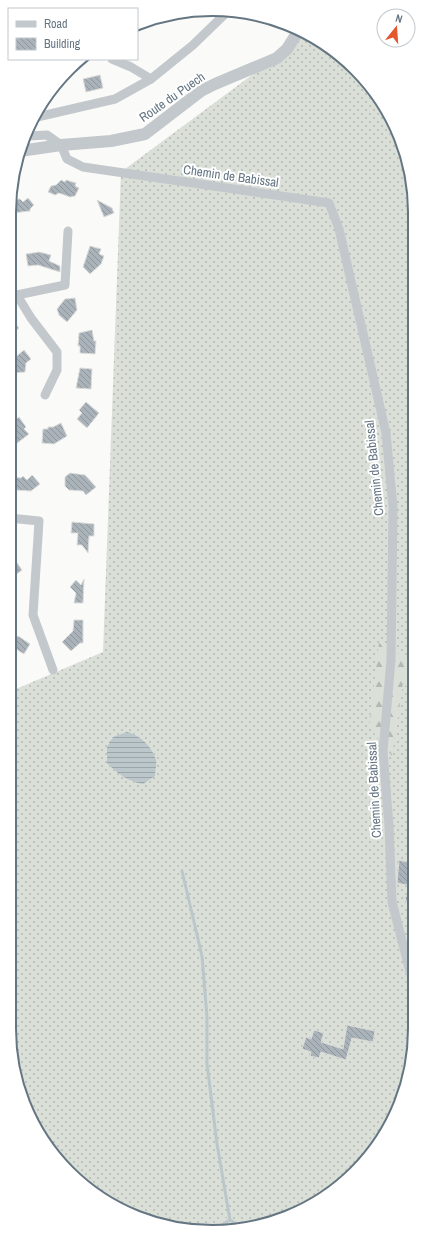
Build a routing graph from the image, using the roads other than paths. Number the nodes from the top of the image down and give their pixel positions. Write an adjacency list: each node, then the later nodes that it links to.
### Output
1 (223, 16): 4 (street)
2 (296, 35): 7 (street, Route du Puech)
3 (115, 60): 4 (street)
4 (151, 79): 5 (street)
5 (41, 116)
6 (31, 136): 7 (street)
7 (61, 145): 8 (street, Route du Puech); 15 (street, Chemin de Babissal)
8 (26, 150)
9 (68, 231): 10 (street)
10 (16, 293)
11 (16, 298): 12 (street)
12 (45, 396)
13 (16, 519): 14 (street)
14 (53, 670)
15 (408, 964)

